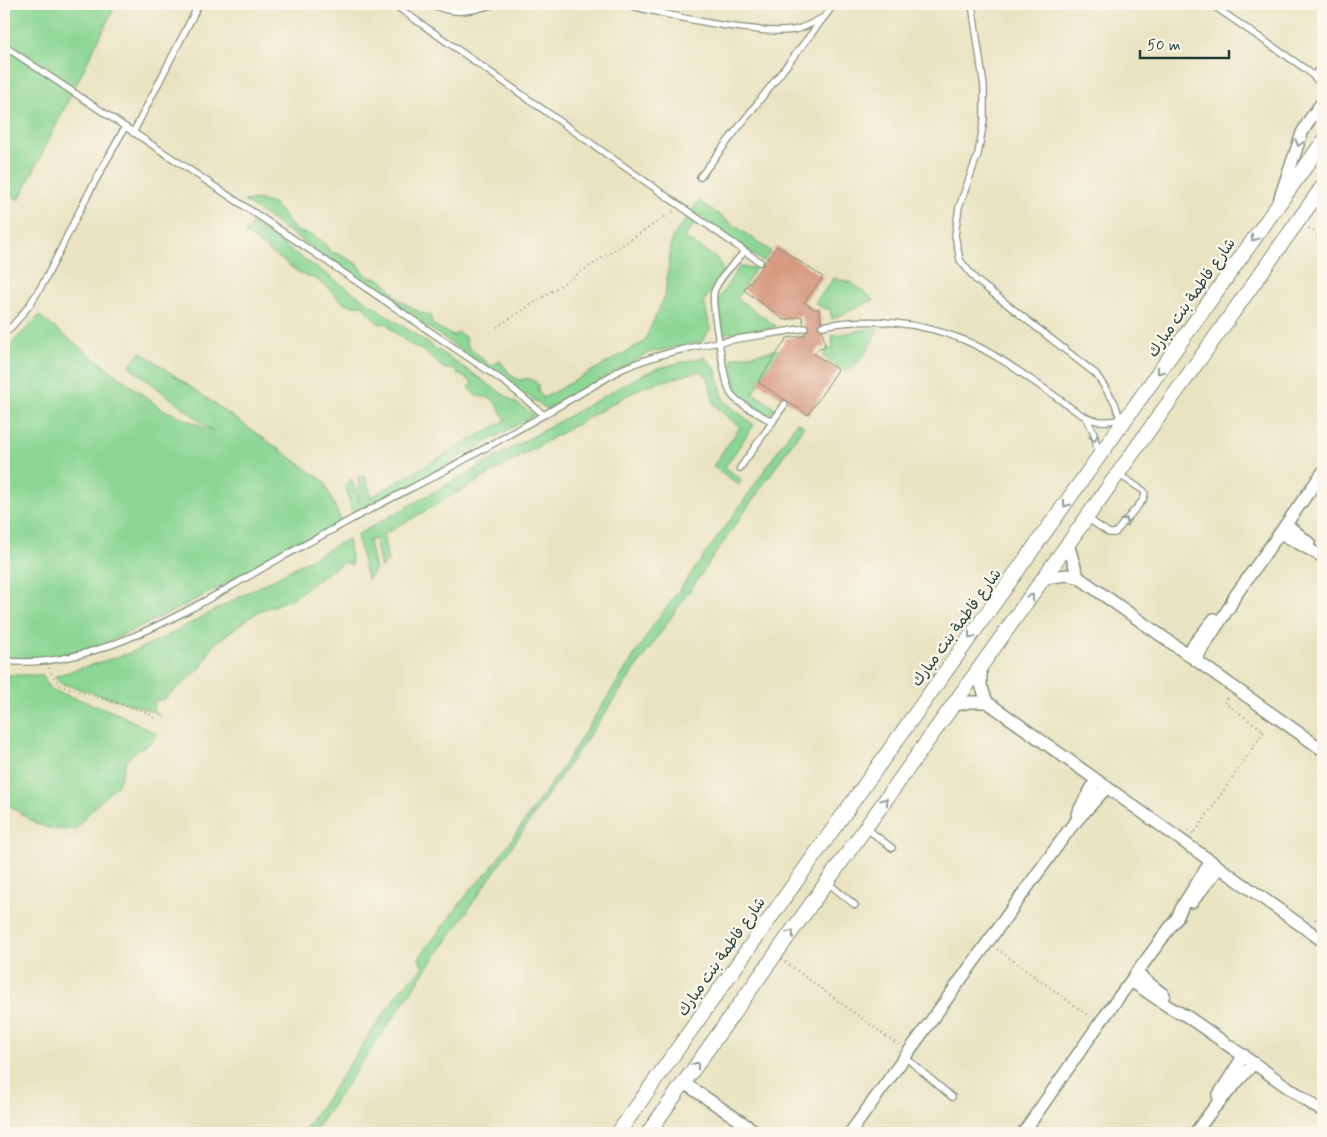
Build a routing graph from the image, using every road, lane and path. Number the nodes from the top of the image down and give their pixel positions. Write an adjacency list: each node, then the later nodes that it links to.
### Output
1 (199, 4): 16 (lane)
2 (393, 4): 20 (lane)
3 (432, 4): 4 (lane)
4 (495, 4)
5 (624, 4): 9 (lane)
6 (833, 4): 9 (lane)
7 (972, 4): 33 (lane)
8 (1211, 4): 12 (lane)
9 (829, 11): 18 (lane)
10 (4, 46): 15 (lane)
11 (1323, 62): 12 (lane)
12 (1314, 76): 13 (lane)
13 (1323, 86)
14 (1323, 101): 21 (street, one-way to 21)
15 (125, 127): 16 (lane); 29 (lane)
16 (133, 132): 32 (lane)
17 (1323, 142): 21 (street, شارع فاطمة بنت مبارك)
18 (700, 177)
19 (1323, 186): 22 (street)
20 (680, 207): 24 (lane); 27 (path)
21 (1275, 209): 33 (street, شارع فاطمة بنت مبارك, one-way to 33)
22 (1298, 221): 23 (path); 39 (street)
23 (1323, 238)
24 (744, 252): 25 (lane); 30 (lane)
25 (760, 262)
26 (822, 326): 34 (lane)
27 (497, 327)
28 (805, 328): 30 (lane)
29 (4, 334)
30 (720, 343): 32 (lane); 35 (lane)
31 (785, 404): 35 (lane)
32 (544, 414): 48 (lane)
33 (1124, 417): 34 (lane); 36 (street, شارع فاطمة بنت مبارك)
34 (1086, 418): 36 (lane, one-way to 36)
35 (773, 422): 37 (lane)
36 (1098, 459): 78 (street, شارع فاطمة بنت مبارك, one-way to 78)
37 (740, 468)
38 (1323, 472): 41 (street)
39 (1118, 474): 40 (street); 40 (lane, one-way to 39)
40 (1087, 518): 42 (street)
41 (1283, 529): 43 (street); 46 (street)
42 (1068, 544): 44 (street); 45 (street)
43 (1323, 557)
44 (1078, 577): 45 (street); 46 (street)
45 (1044, 578): 49 (street, one-way to 45)
46 (1190, 657): 50 (street)
47 (4, 661): 48 (lane)
48 (47, 661): 53 (path)
49 (980, 667): 51 (street); 52 (street)
50 (1234, 688): 54 (street); 59 (path)
51 (987, 702): 52 (street); 55 (street)
52 (953, 706): 58 (street, one-way to 52)
53 (157, 720)
54 (1323, 750)
55 (1096, 780): 56 (street); 57 (street)
56 (1107, 787): 57 (street); 59 (street)
57 (1071, 827): 67 (street)
58 (866, 828): 60 (lane); 62 (street)
59 (1181, 840): 61 (street)
60 (892, 848)
61 (1215, 865): 65 (street); 69 (street)
62 (827, 882): 63 (lane); 68 (street, one-way to 62)
63 (855, 905)
64 (1323, 908): 65 (path)
65 (1308, 930): 66 (street)
66 (1323, 941)
67 (987, 942): 70 (path); 72 (street)
68 (775, 955): 72 (path); 74 (street, one-way to 68)
69 (1133, 977): 70 (street); 71 (street)
70 (1099, 1024): 82 (street)
71 (1244, 1055): 73 (street); 76 (street)
72 (904, 1057): 75 (lane); 81 (street)
73 (1254, 1063): 76 (street); 77 (street)
74 (684, 1083): 79 (street); 80 (street)
75 (952, 1097)
76 (1213, 1109): 83 (street)
77 (1323, 1112)
78 (618, 1133)
79 (648, 1133)
80 (758, 1133)
81 (850, 1133)
82 (1023, 1133)
83 (1195, 1133)

